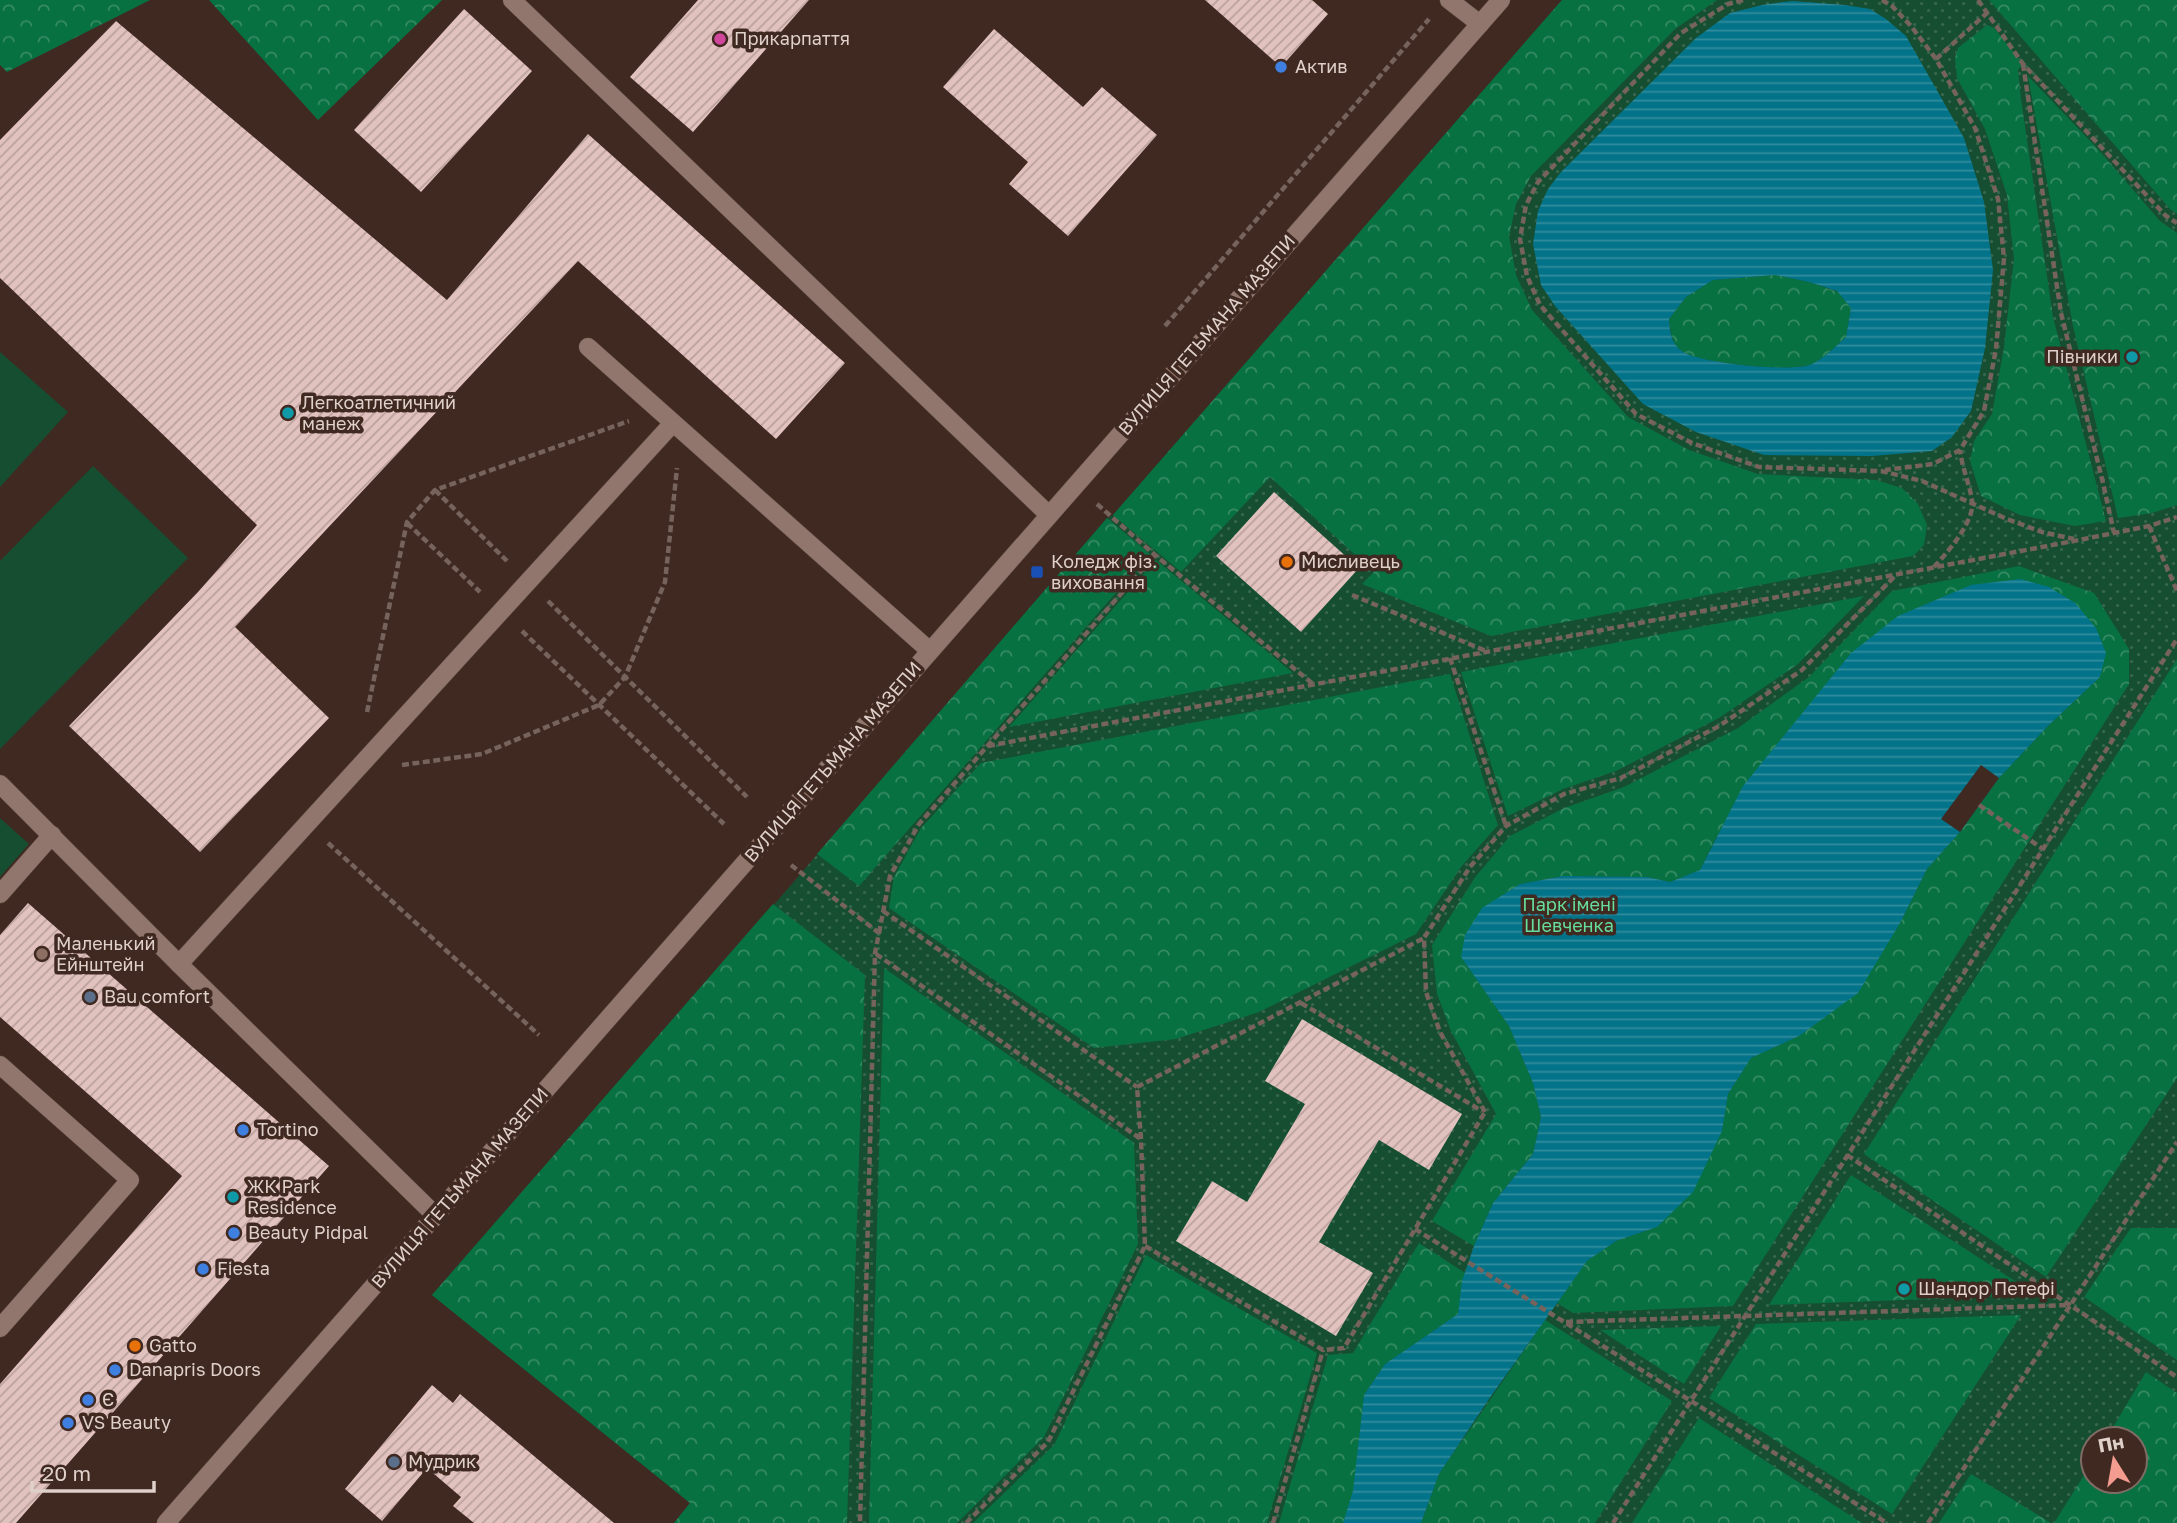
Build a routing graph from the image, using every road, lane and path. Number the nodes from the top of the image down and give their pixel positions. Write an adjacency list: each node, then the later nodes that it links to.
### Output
1 (512, 0): 20 (main road)
2 (1501, 0): 8 (main road, ВУЛИЦЯ ГЕТЬМАНА МАЗЕПИ)
3 (1743, 0): 16 (path)
4 (1882, 0): 9 (path)
5 (1978, 0): 7 (path)
6 (1443, 5): 8 (main road); 12 (path)
7 (1988, 12): 9 (path); 10 (path)
8 (1480, 24): 17 (main road, ВУЛИЦЯ ГЕТЬМАНА МАЗЕПИ)
9 (1936, 59): 15 (path)
10 (2023, 64): 11 (path); 24 (path)
11 (2177, 223)
12 (1165, 326)
13 (588, 347): 14 (main road)
14 (671, 421): 18 (path); 29 (main road); 34 (main road); 37 (path)
15 (1960, 450): 16 (path); 19 (path)
16 (1881, 471): 19 (path)
17 (1075, 485): 20 (main road, ВУЛИЦЯ ГЕТЬМАНА МАЗЕПИ); 26 (path)
18 (435, 491): 22 (path); 29 (path)
19 (1973, 503): 25 (path); 27 (path)
20 (1049, 515): 34 (main road, ВУЛИЦЯ ГЕТЬМАНА МАЗЕПИ)
21 (2177, 517): 23 (path)
22 (407, 522): 32 (path); 40 (path)
23 (2149, 526): 24 (path); 30 (path)
24 (2114, 533): 25 (path)
25 (2079, 540): 27 (path)
26 (1155, 555): 38 (path); 41 (path)
27 (1934, 568): 28 (path)
28 (1898, 574): 35 (path); 48 (path)
29 (528, 582): 32 (main road); 37 (path)
30 (2177, 592)
31 (1352, 594): 35 (path)
32 (501, 611): 39 (path); 42 (main road)
33 (2177, 639): 50 (path)
34 (930, 652): 66 (main road, ВУЛИЦЯ ГЕТЬМАНА МАЗЕПИ)
35 (1487, 652): 36 (path)
36 (1450, 658): 38 (path); 48 (path)
37 (625, 677): 39 (path); 44 (path)
38 (1313, 684): 41 (path)
39 (599, 705): 42 (path); 47 (path)
40 (366, 719)
41 (988, 746): 53 (path)
42 (355, 771): 46 (main road)
43 (0, 784): 49 (main road)
44 (747, 797)
45 (1979, 805): 50 (path)
46 (307, 824): 57 (main road); 59 (path)
47 (724, 824)
48 (1506, 826): 55 (path)
49 (52, 835): 52 (main road); 57 (main road)
50 (2043, 849): 65 (path)
51 (791, 865): 54 (path)
52 (0, 894)
53 (883, 911): 54 (path); 61 (path)
54 (879, 933): 56 (path)
55 (1424, 938): 58 (path); 62 (path)
56 (875, 953): 63 (path); 77 (path)
57 (179, 964): 66 (main road)
58 (1300, 1002): 61 (path); 62 (path)
59 (539, 1035)
60 (0, 1066): 72 (main road)
61 (1137, 1087): 63 (path)
62 (1485, 1112): 67 (path)
63 (1141, 1139): 68 (path)
64 (2177, 1142): 69 (path)
65 (1847, 1155): 69 (path); 70 (path)
66 (435, 1216): 76 (main road, ВУЛИЦЯ ГЕТЬМАНА МАЗЕПИ)
67 (1415, 1229): 71 (path); 73 (path)
68 (1145, 1246): 73 (path); 78 (path)
69 (2070, 1305): 70 (path); 74 (path); 82 (path)
70 (1745, 1315): 71 (path); 75 (path)
71 (1565, 1322): 75 (path)
72 (0, 1328)
73 (1323, 1350): 79 (path)
74 (2177, 1377)
75 (1691, 1400): 80 (path); 81 (path)
76 (166, 1523)
77 (860, 1523)
78 (966, 1523)
79 (1273, 1523)
80 (1613, 1523)
81 (1887, 1523)
82 (1928, 1523)

